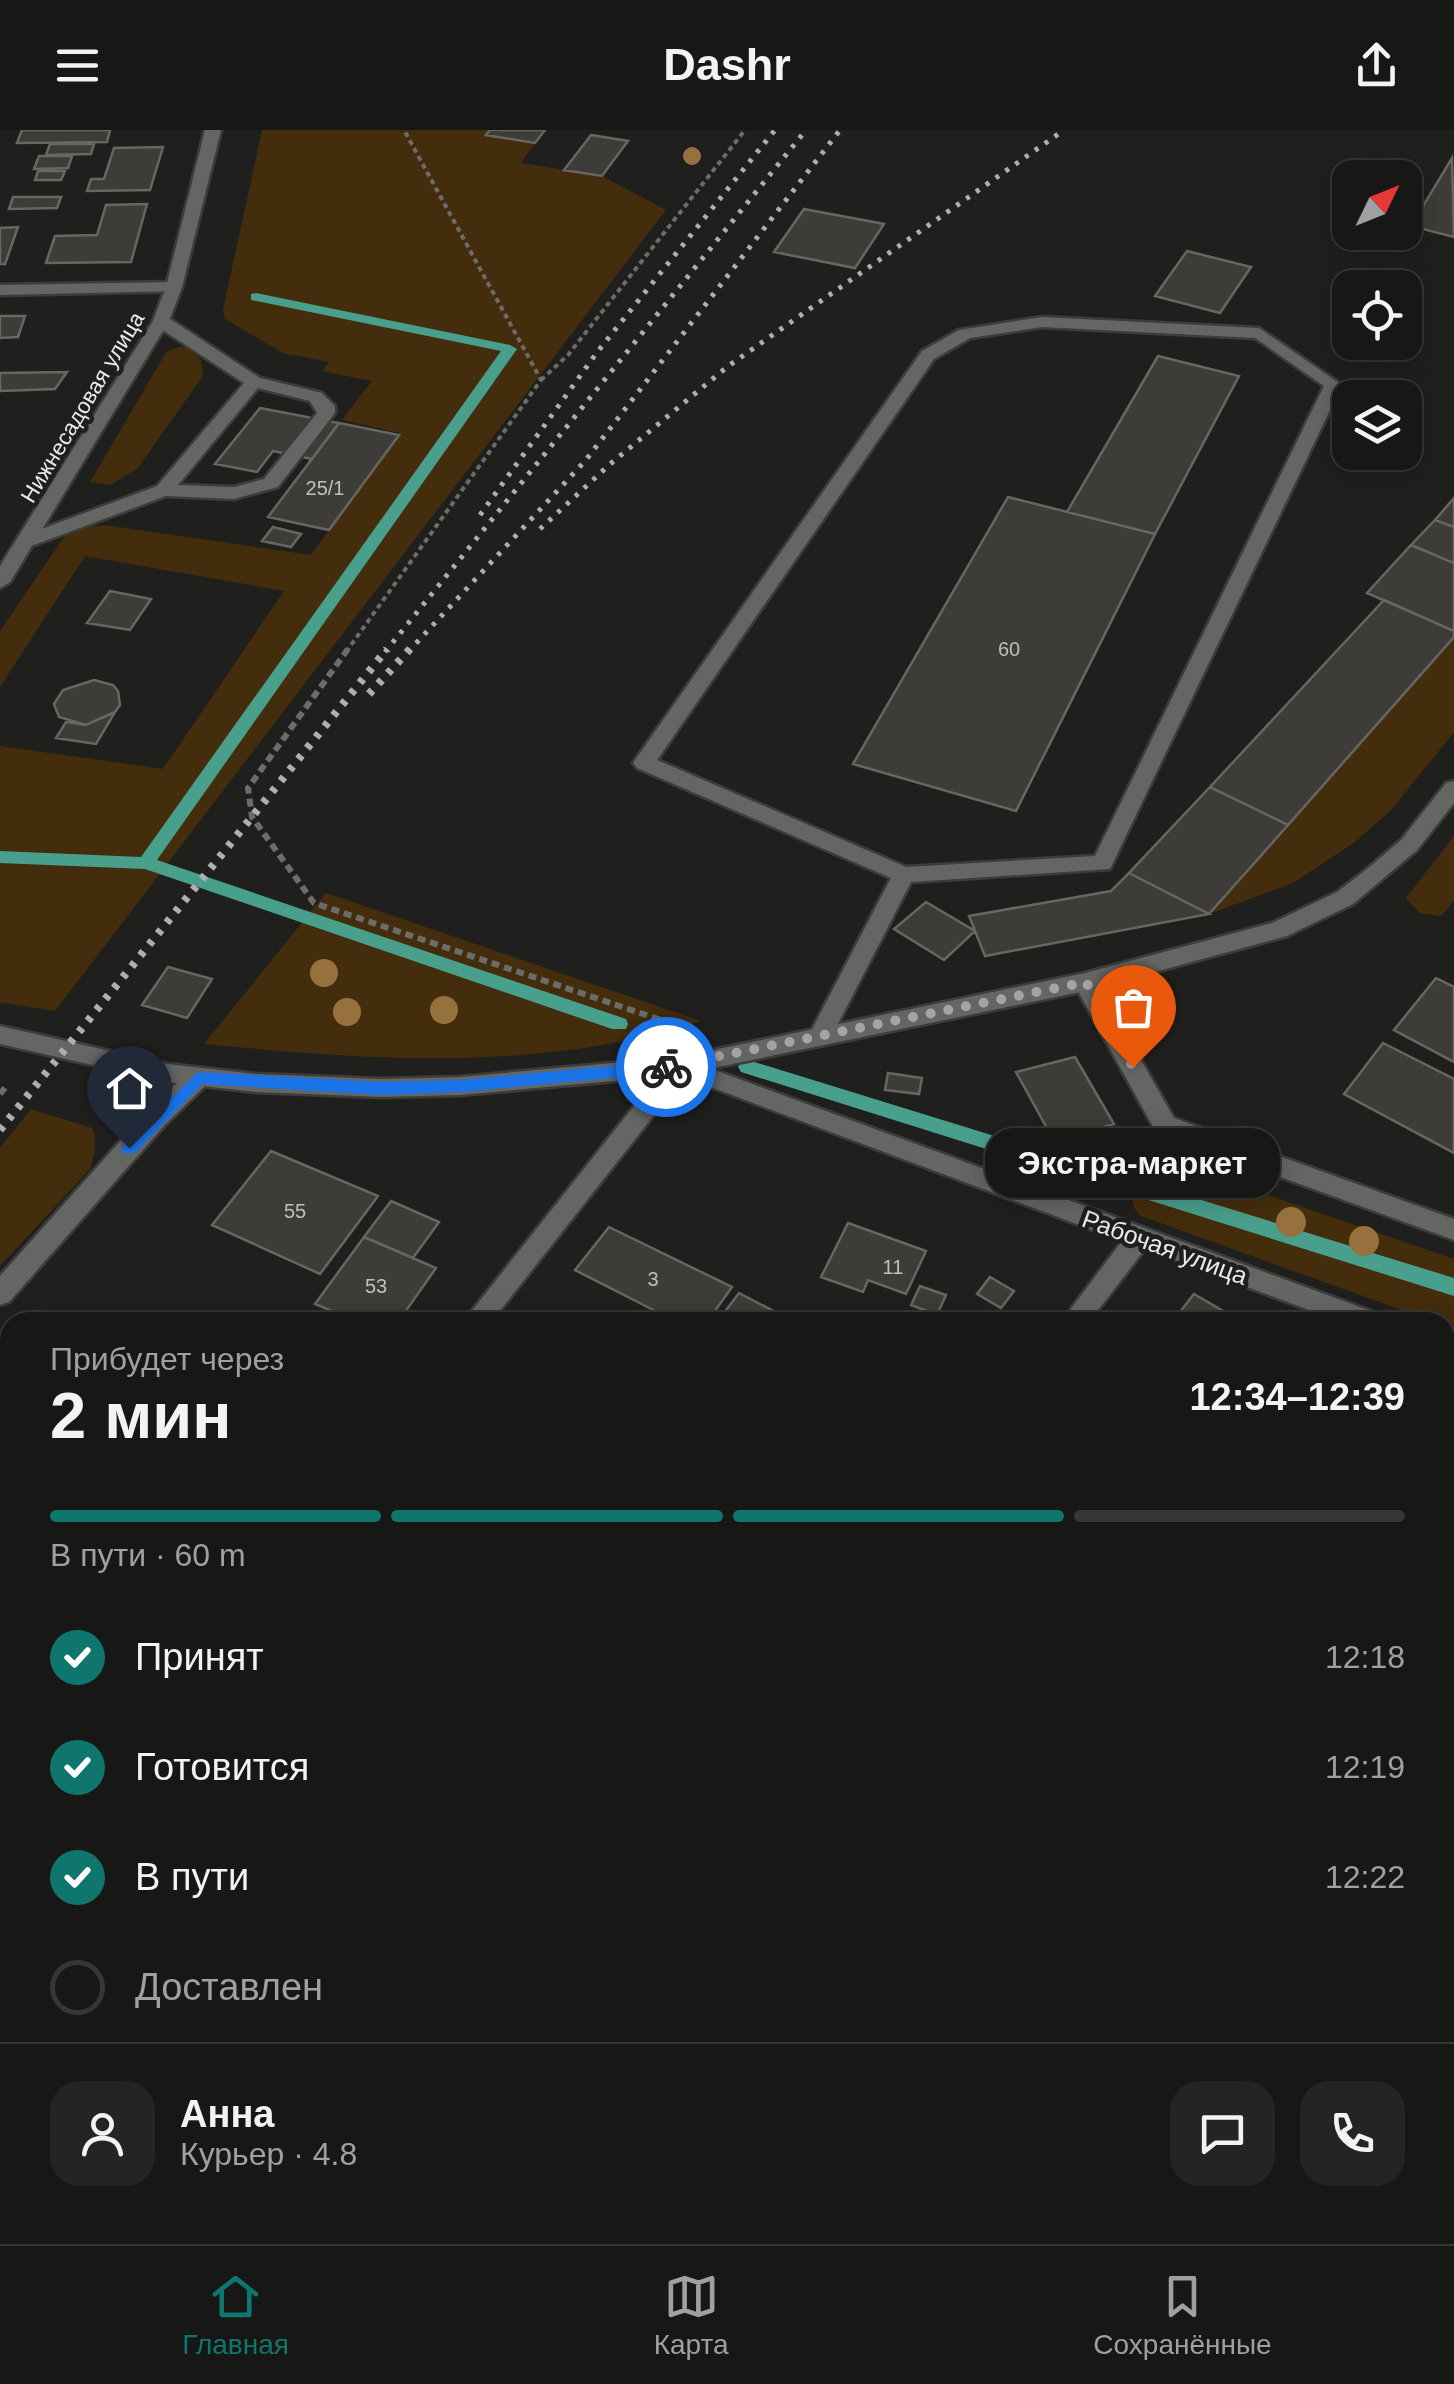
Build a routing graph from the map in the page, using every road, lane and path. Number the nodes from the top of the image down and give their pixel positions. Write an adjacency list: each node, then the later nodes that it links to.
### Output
1 (212, 130): 4 (street, Нижнесадовая улица)
2 (404, 130): 7 (path)
3 (745, 130): 7 (path)
4 (174, 288): 5 (street); 6 (street, Нижнесадовая улица)
5 (0, 290)
6 (161, 321): 8 (street); 10 (street, Нижнесадовая улица)
7 (541, 380): 17 (path)
8 (254, 382): 9 (street); 9 (street)
9 (164, 490): 10 (street)
10 (27, 541): 11 (street, Нижнесадовая улица)
11 (0, 582)
12 (1454, 788): 14 (street)
13 (904, 874): 13 (street); 16 (street)
14 (1086, 982): 16 (street); 22 (street)
15 (0, 1035): 19 (street)
16 (820, 1037): 17 (street)
17 (753, 1051): 18 (street)
18 (679, 1066): 19 (street); 23 (street, Рабочая улица); 25 (street)
19 (198, 1078): 24 (street)
20 (8, 1084): 21 (path)
21 (0, 1094)
22 (1454, 1230)
23 (1139, 1238): 26 (street); 27 (street, Рабочая улица)
24 (0, 1294)
25 (484, 1312)
26 (1082, 1312)
27 (1342, 1312)

